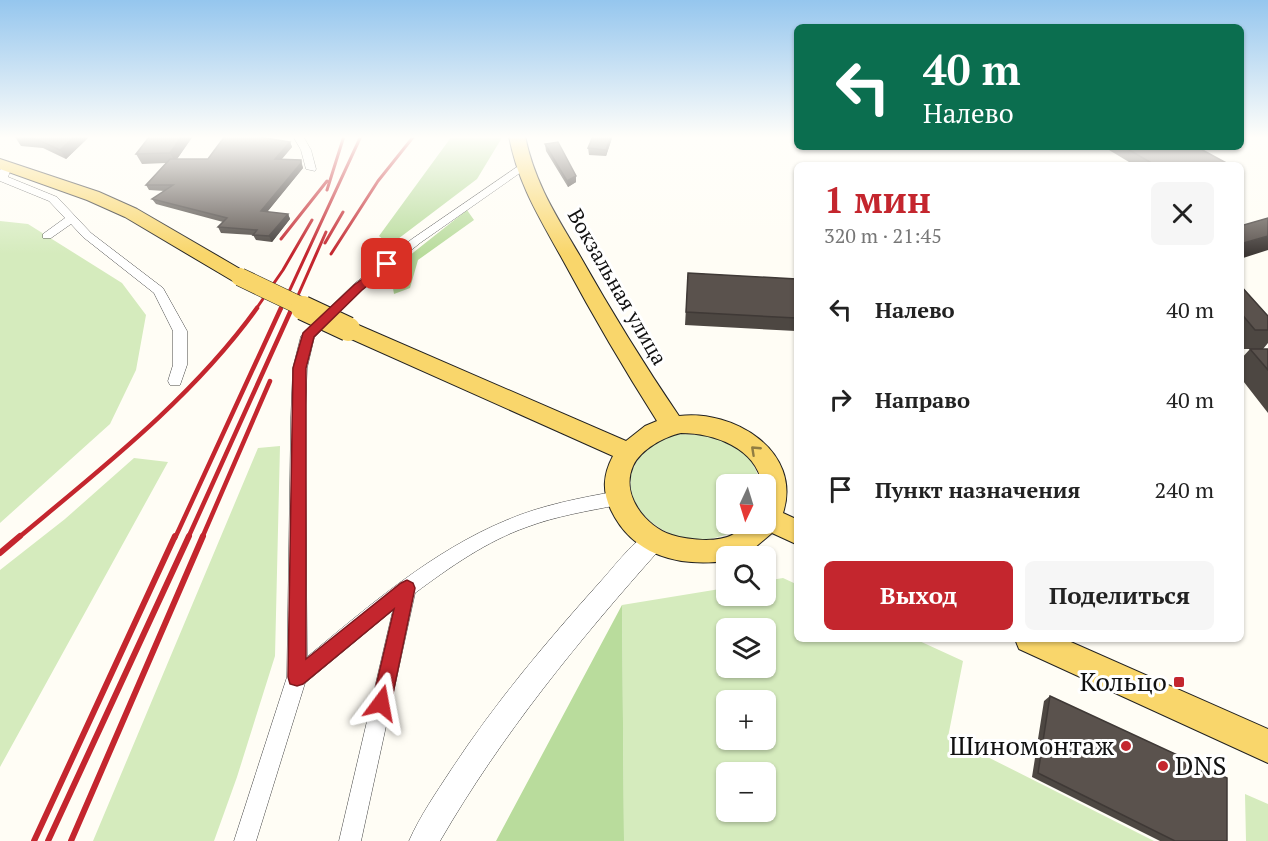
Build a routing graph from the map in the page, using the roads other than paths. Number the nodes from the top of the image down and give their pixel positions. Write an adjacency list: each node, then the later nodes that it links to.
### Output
1 (2, 175): 5 (street)
2 (33, 175): 9 (main road, bridge)
3 (510, 175): 18 (street)
4 (528, 175): 8 (main road, Вокзальная улица)
5 (71, 219): 6 (street); 7 (street)
6 (47, 236)
7 (175, 381)
8 (672, 425): 9 (main road); 10 (main road, one-way to 8)
9 (628, 452): 11 (main road)
10 (771, 474)
11 (618, 498): 15 (main road); 16 (street)
12 (776, 525): 13 (main road)
13 (794, 531)
14 (751, 534): 15 (main road)
15 (653, 541): 22 (street)
16 (407, 588): 18 (street); 21 (street)
17 (1037, 642): 19 (main road)
18 (297, 677): 20 (street)
19 (1268, 746)
20 (245, 841)
21 (350, 841)
22 (423, 841)

